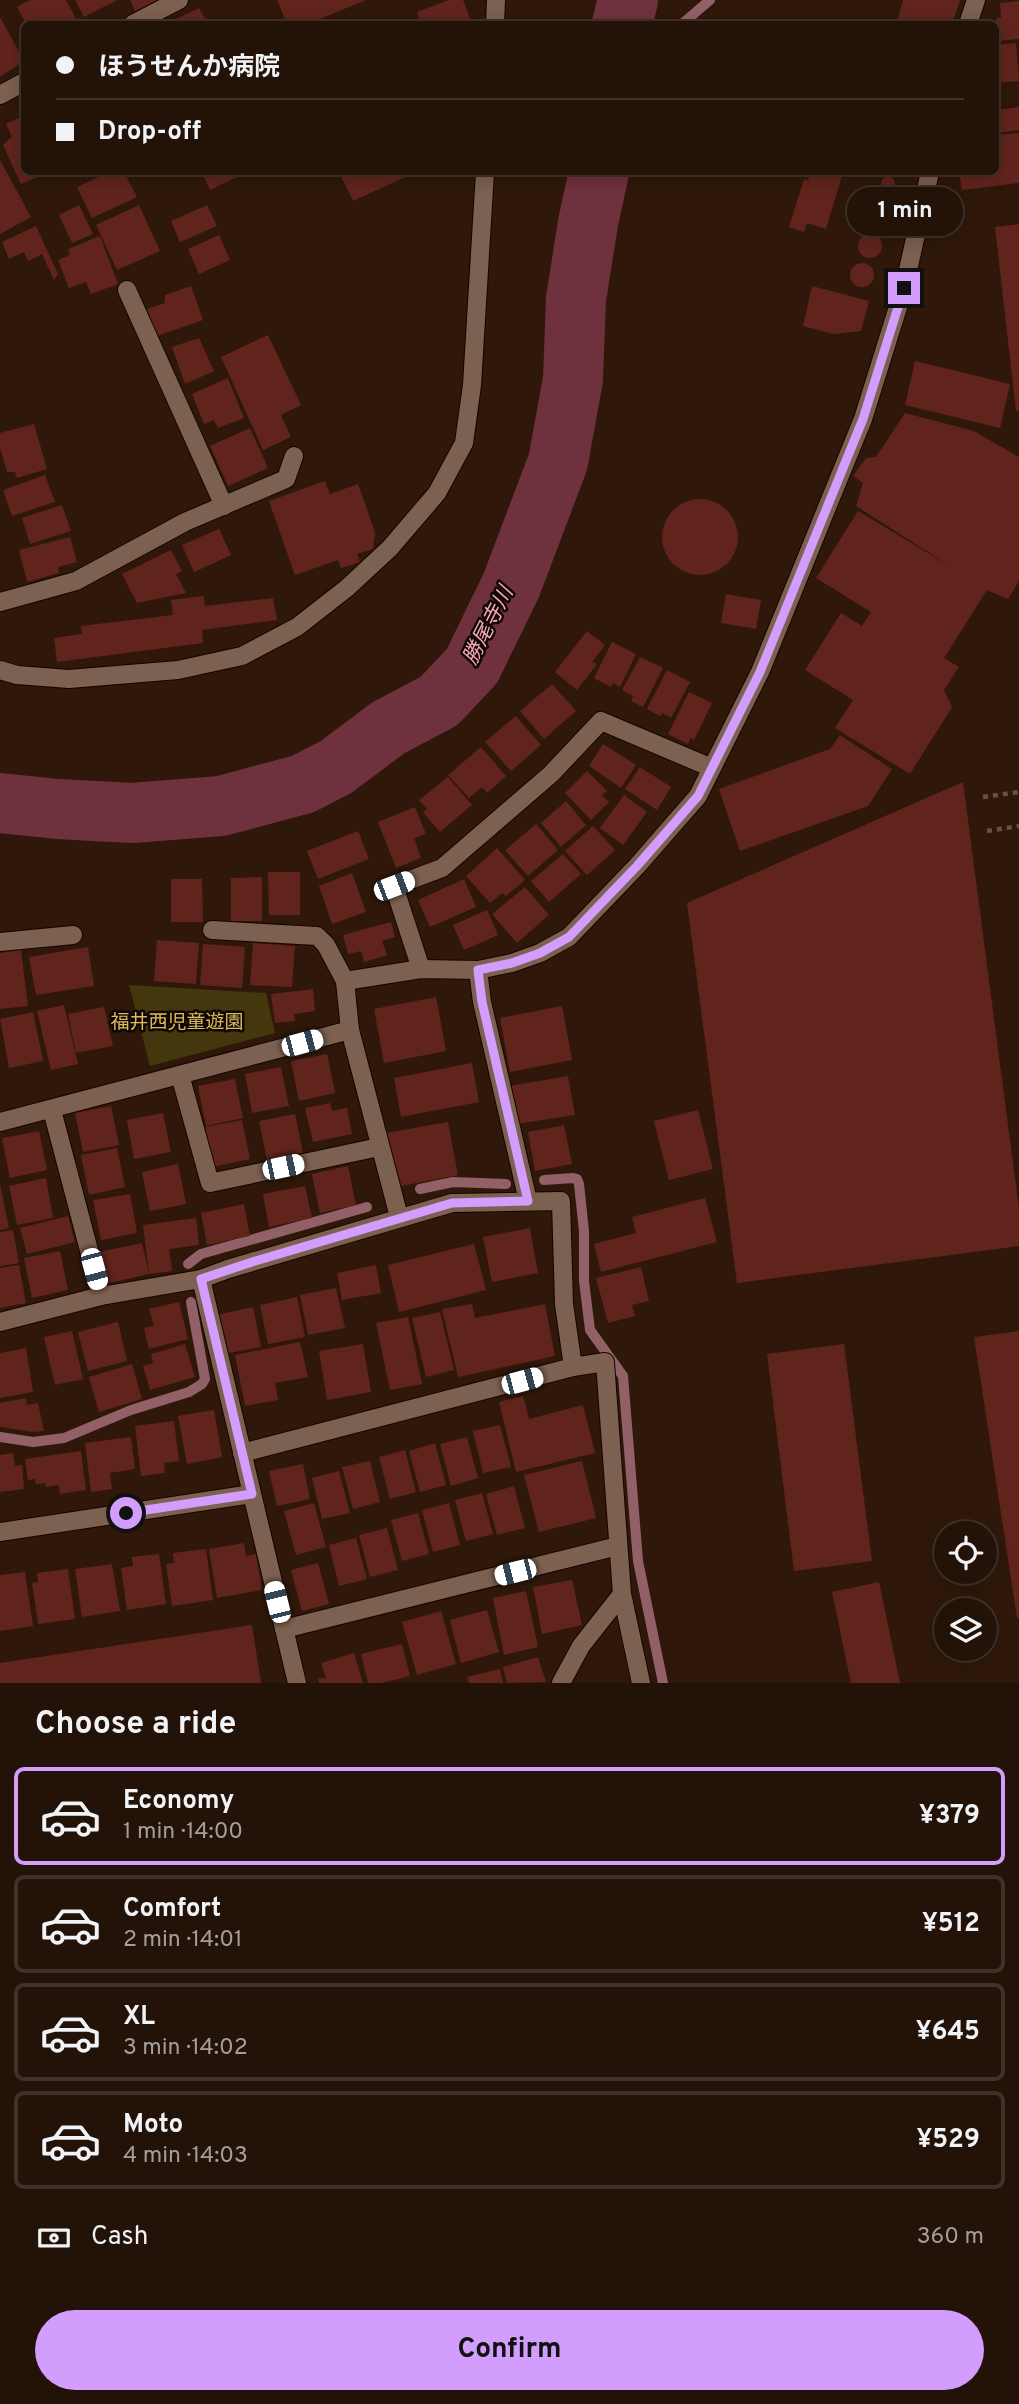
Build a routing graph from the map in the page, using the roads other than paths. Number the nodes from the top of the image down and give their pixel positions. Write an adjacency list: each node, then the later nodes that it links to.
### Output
1 (179, 0): 4 (street)
2 (496, 0): 5 (street)
3 (976, 0): 6 (street)
4 (139, 21)
5 (495, 21)
6 (969, 21)
7 (21, 84): 8 (street)
8 (0, 94)
9 (485, 175): 15 (street)
10 (929, 175): 16 (street)
11 (127, 290): 13 (street)
12 (294, 456): 13 (street)
13 (223, 506): 14 (street)
14 (1, 598)
15 (0, 670)
16 (712, 768): 20 (street); 21 (street)
17 (212, 930): 22 (street)
18 (73, 936): 19 (street)
19 (0, 942)
20 (421, 969): 21 (street); 22 (street)
21 (478, 970): 28 (street)
22 (345, 982): 23 (street)
23 (350, 1030): 24 (street); 27 (street)
24 (180, 1075): 25 (street); 27 (street)
25 (52, 1110): 26 (street); 31 (street)
26 (0, 1122)
27 (379, 1147): 29 (street)
28 (528, 1201): 29 (street); 33 (street)
29 (398, 1217): 30 (street)
30 (201, 1279): 31 (street); 34 (street)
31 (101, 1296): 32 (street)
32 (0, 1322)
33 (573, 1367): 34 (street); 37 (street)
34 (242, 1453): 35 (street)
35 (252, 1494): 36 (street); 39 (street)
36 (0, 1532)
37 (618, 1546): 38 (street); 39 (street)
38 (622, 1594): 41 (street); 42 (street)
39 (284, 1629): 40 (street)
40 (297, 1683)
41 (561, 1683)
42 (640, 1683)

